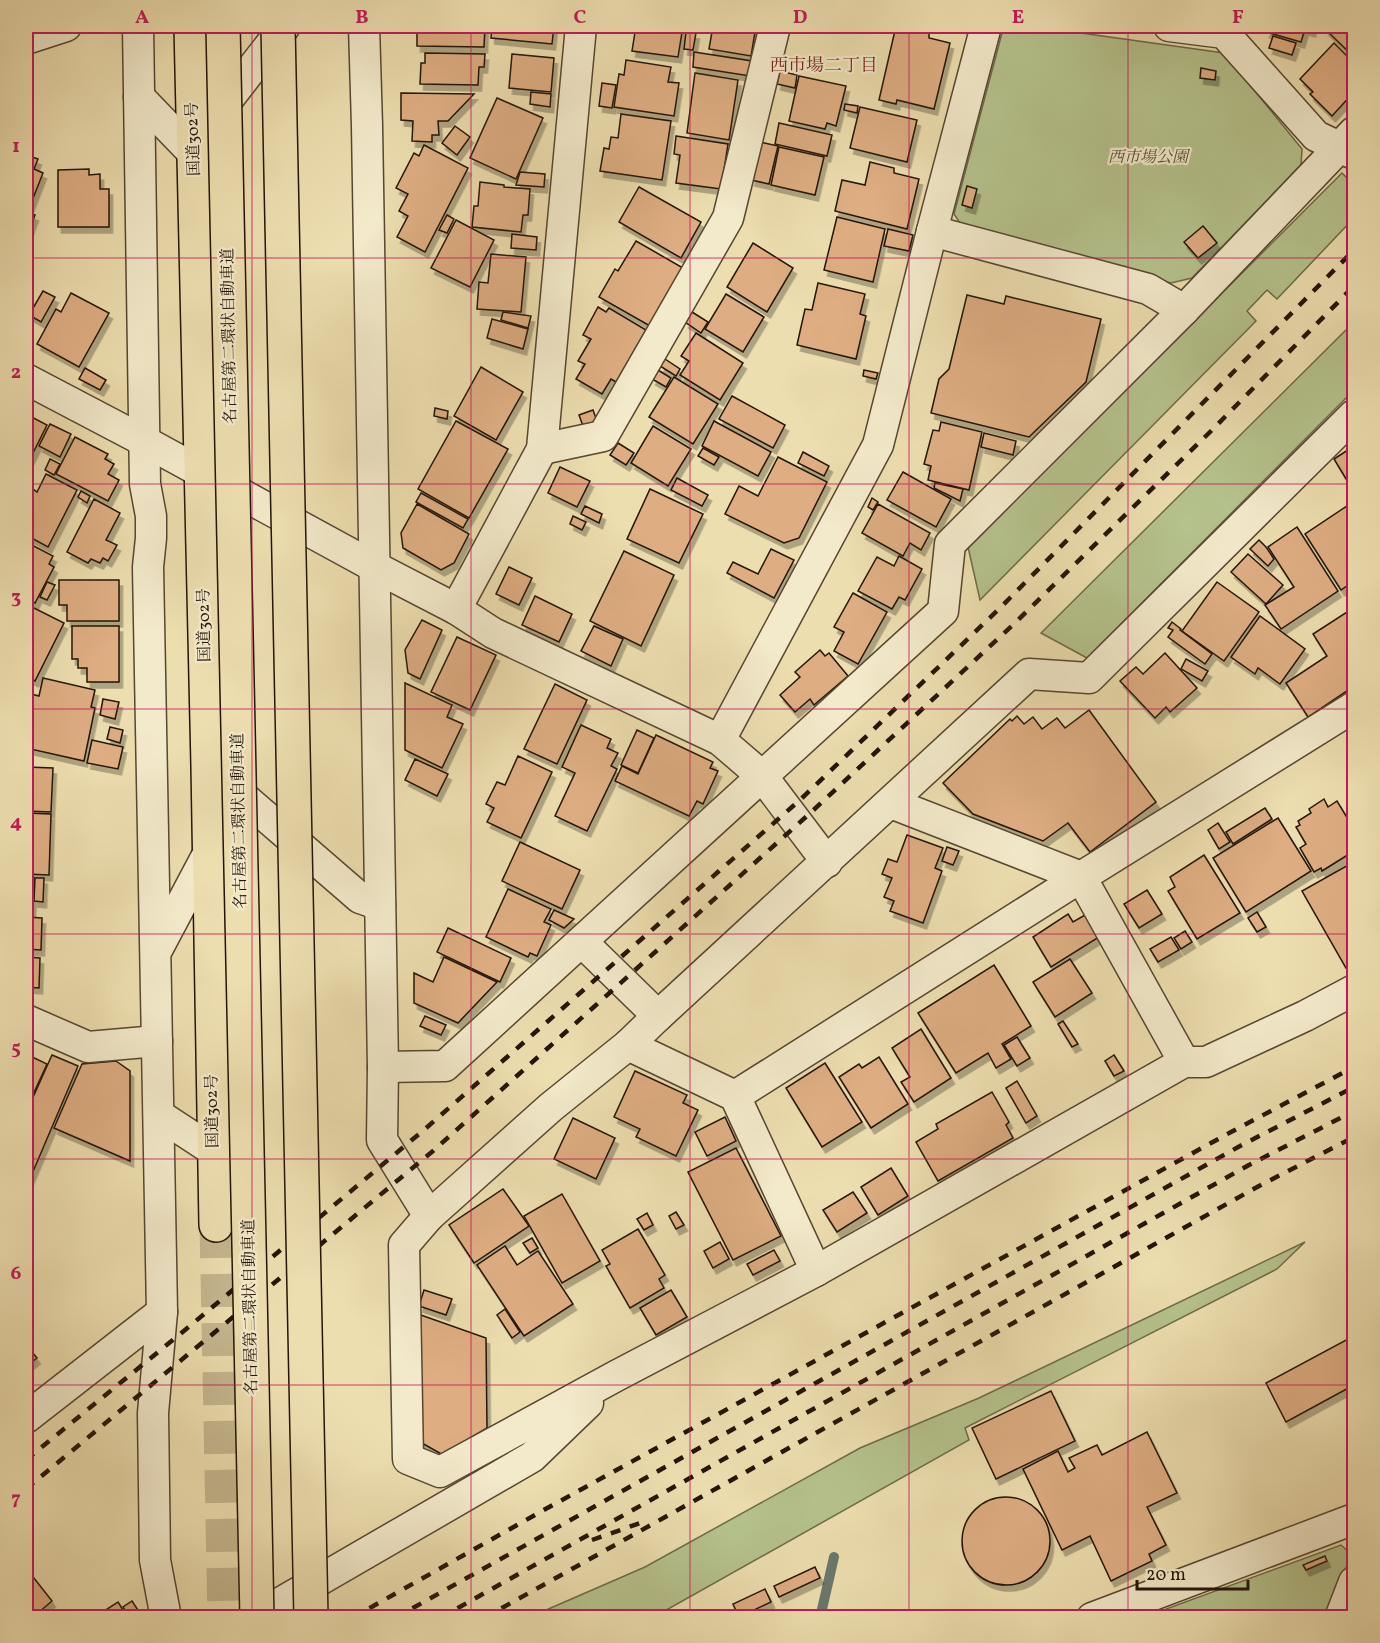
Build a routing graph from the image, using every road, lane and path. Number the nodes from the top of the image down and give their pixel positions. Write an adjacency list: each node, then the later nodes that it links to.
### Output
1 (66, 26): 13 (street)
2 (138, 26): 14 (street)
3 (191, 26): 16 (highway, 国道302号)
4 (223, 26): 56 (highway, 名古屋第二環状自動車道, bridge)
5 (278, 26): 57 (highway, bridge)
6 (285, 26): 16 (street)
7 (364, 26): 24 (street)
8 (581, 26): 22 (street)
9 (775, 26): 22 (street)
10 (986, 26): 17 (street)
11 (1169, 26): 12 (street)
12 (1225, 29): 15 (street)
13 (26, 39)
14 (139, 97): 16 (street); 21 (street)
15 (1350, 145): 18 (street)
16 (194, 149): 23 (highway, 国道302号)
17 (932, 231): 18 (street); 27 (street)
18 (1184, 310): 29 (street)
19 (26, 379): 21 (street)
20 (1354, 415): 30 (street)
21 (144, 441): 23 (street); 36 (street)
22 (542, 448): 25 (street)
23 (202, 473): 24 (street); 28 (highway, 国道302号)
24 (373, 566): 25 (street); 34 (street)
25 (456, 609): 27 (street)
26 (1354, 707): 33 (street)
27 (720, 740): 29 (street)
28 (208, 766): 31 (highway, 国道302号); 34 (street)
29 (762, 776): 32 (street); 35 (street)
30 (891, 803): 32 (street); 33 (street)
31 (210, 850): 36 (street); 46 (highway, 国道302号)
32 (827, 862): 38 (street)
33 (1081, 877): 42 (street); 44 (street)
34 (380, 905): 43 (street)
35 (582, 942): 38 (street); 43 (street)
36 (156, 951): 40 (street)
37 (1354, 990): 42 (street)
38 (658, 1016): 41 (street)
39 (26, 1020): 40 (street)
40 (157, 1041): 45 (street)
41 (628, 1045): 44 (street); 47 (street)
42 (1184, 1062): 49 (street)
43 (383, 1066): 47 (street)
44 (735, 1096): 49 (street)
45 (159, 1115): 46 (street); 50 (street)
46 (214, 1151): 48 (highway, 国道302号)
47 (429, 1216): 51 (street)
48 (216, 1225)
49 (816, 1271): 51 (street)
50 (162, 1312): 52 (street); 55 (street)
51 (616, 1376): 56 (street)
52 (26, 1418)
53 (1354, 1520): 58 (street)
54 (1354, 1582): 59 (street)
55 (166, 1617)
56 (256, 1617)
57 (311, 1617)
58 (1092, 1617)
59 (1340, 1617)

